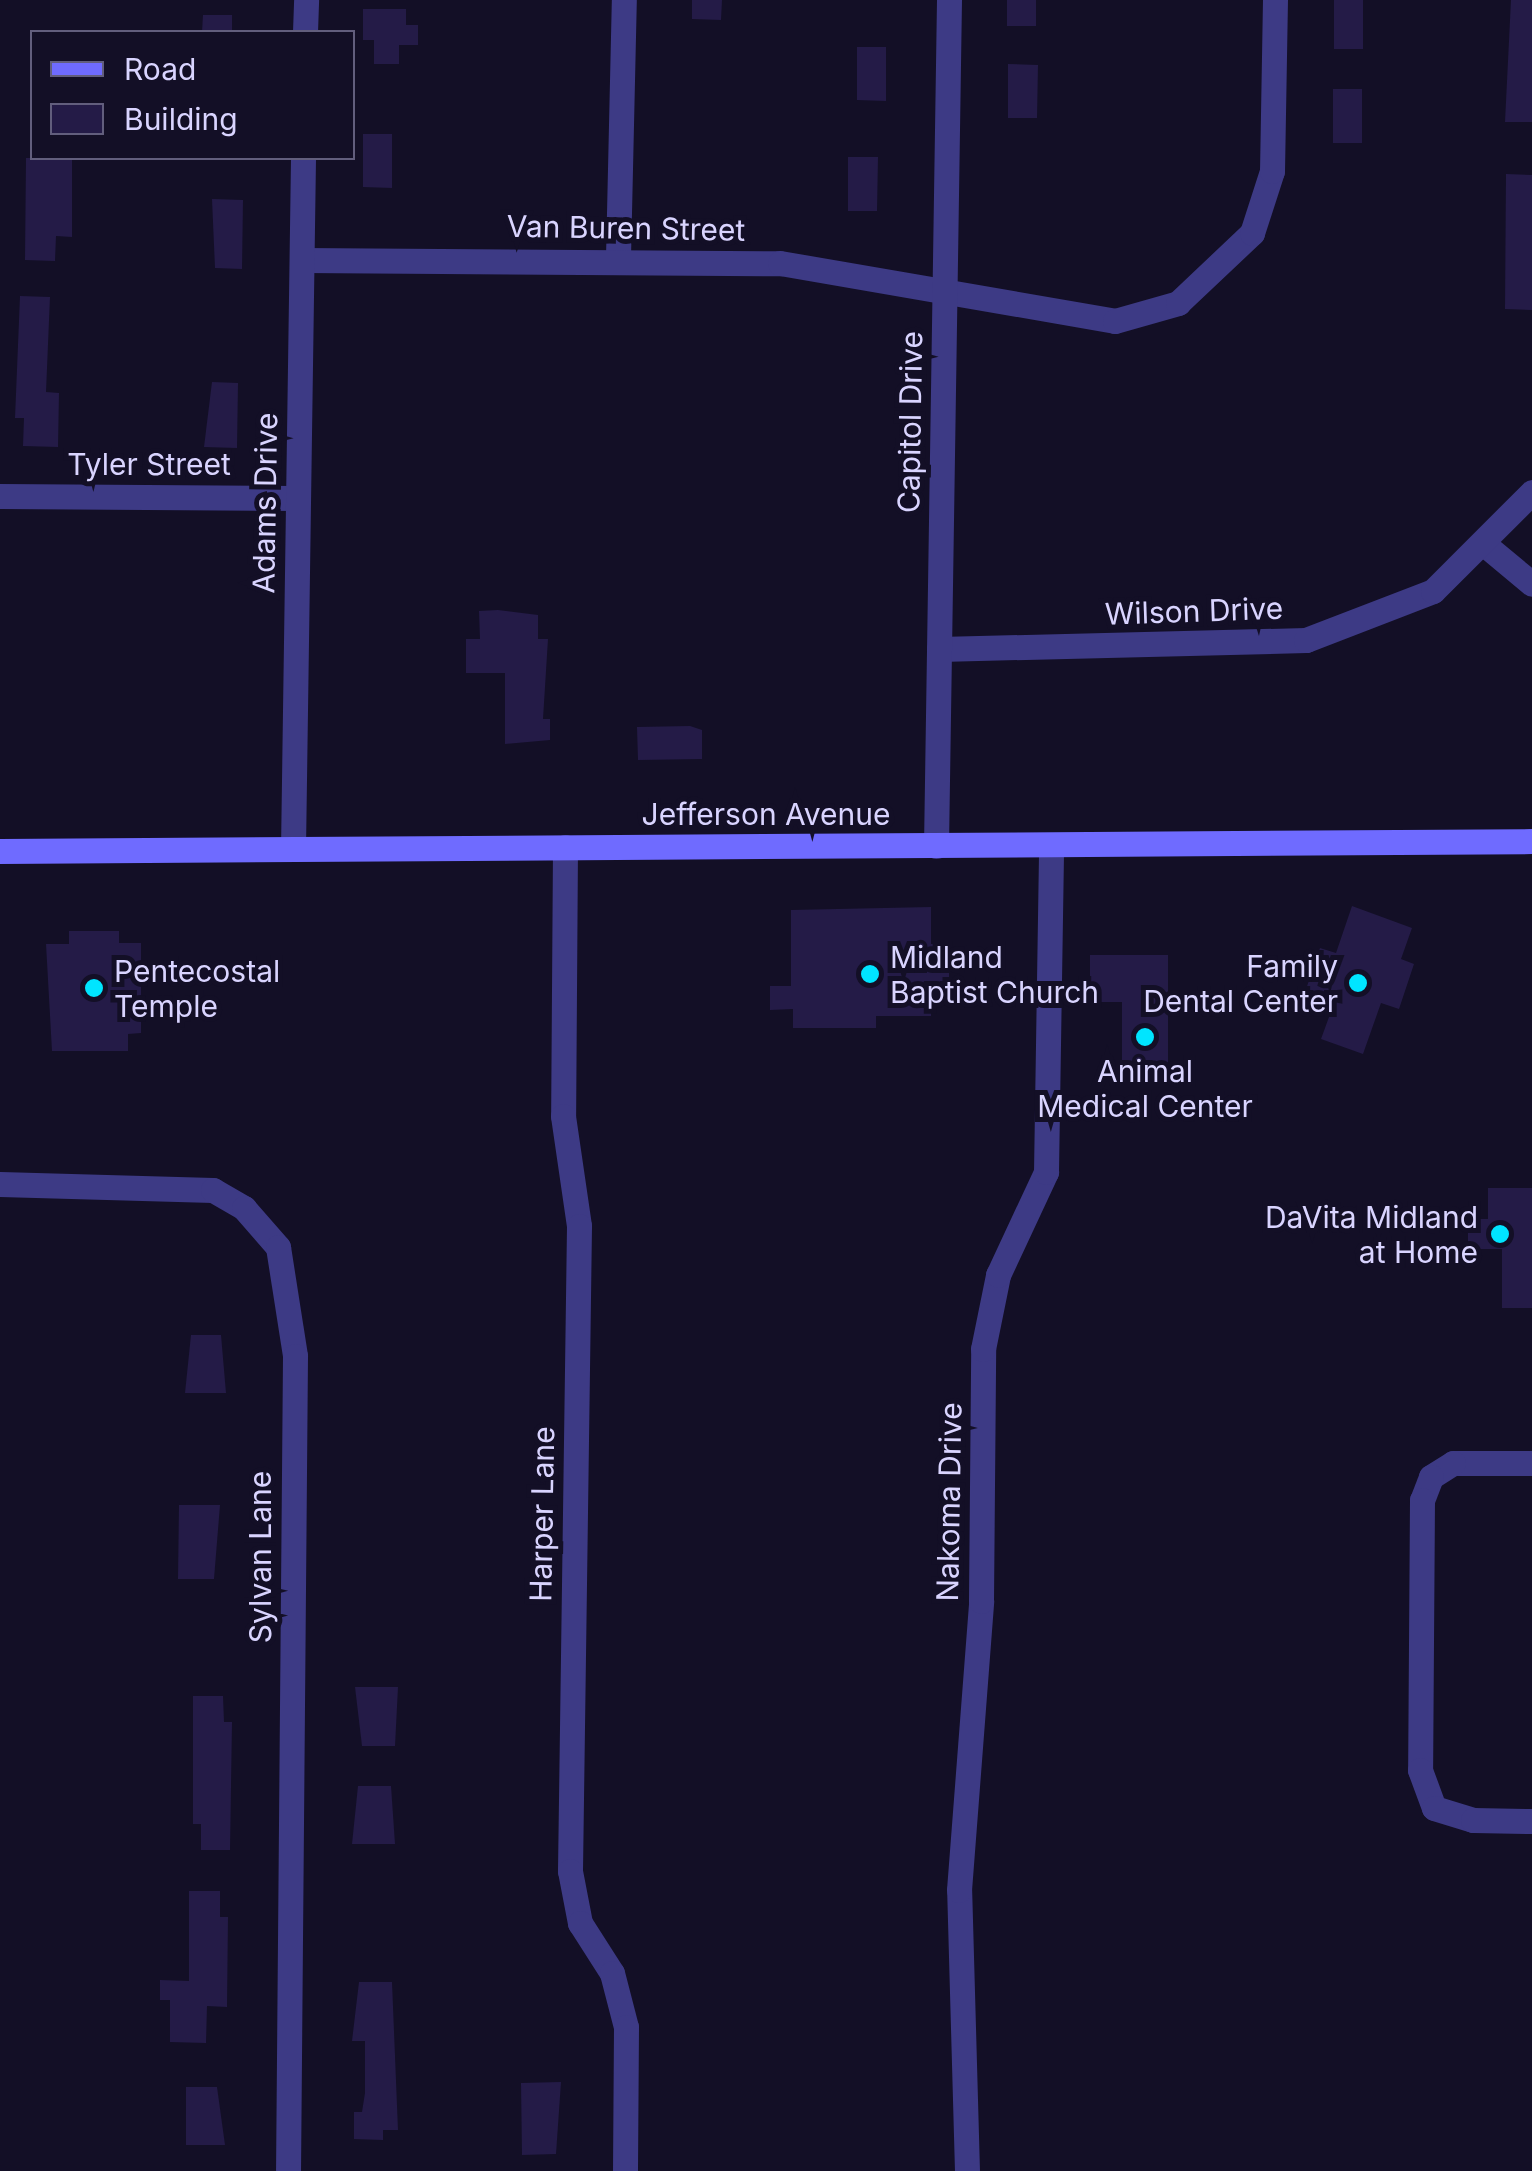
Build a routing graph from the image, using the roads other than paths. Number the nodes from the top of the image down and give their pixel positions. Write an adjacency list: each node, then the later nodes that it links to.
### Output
1 (306, 0): 5 (street)
2 (624, 0): 7 (street)
3 (949, 0): 9 (street, Capitol Drive)
4 (1275, 0): 9 (street, Van Buren Street)
5 (305, 30)
6 (304, 160): 8 (street, Adams Drive)
7 (618, 258): 8 (street, Van Buren Street); 9 (street, Van Buren Street)
8 (302, 260): 12 (street, Adams Drive)
9 (945, 296): 15 (street, Capitol Drive)
10 (1532, 492): 13 (street, Wilson Drive)
11 (0, 496): 12 (street, Tyler Street)
12 (298, 498): 20 (street, Adams Drive)
13 (1484, 544): 14 (street); 15 (street, Wilson Drive)
14 (1532, 584)
15 (939, 649): 19 (street, Capitol Drive)
16 (1532, 841): 17 (street, Jefferson Avenue)
17 (1051, 845): 19 (street, Jefferson Avenue); 27 (street, Nakoma Drive)
18 (565, 846): 19 (street, Jefferson Avenue); 20 (street, Jefferson Avenue); 26 (street, Harper Lane)
19 (936, 846)
20 (293, 849): 21 (street, Jefferson Avenue)
21 (0, 851)
22 (0, 1184): 25 (street, Sylvan Lane)
23 (1532, 1463): 24 (street)
24 (1532, 1822)
25 (288, 2171)
26 (625, 2171)
27 (967, 2171)

